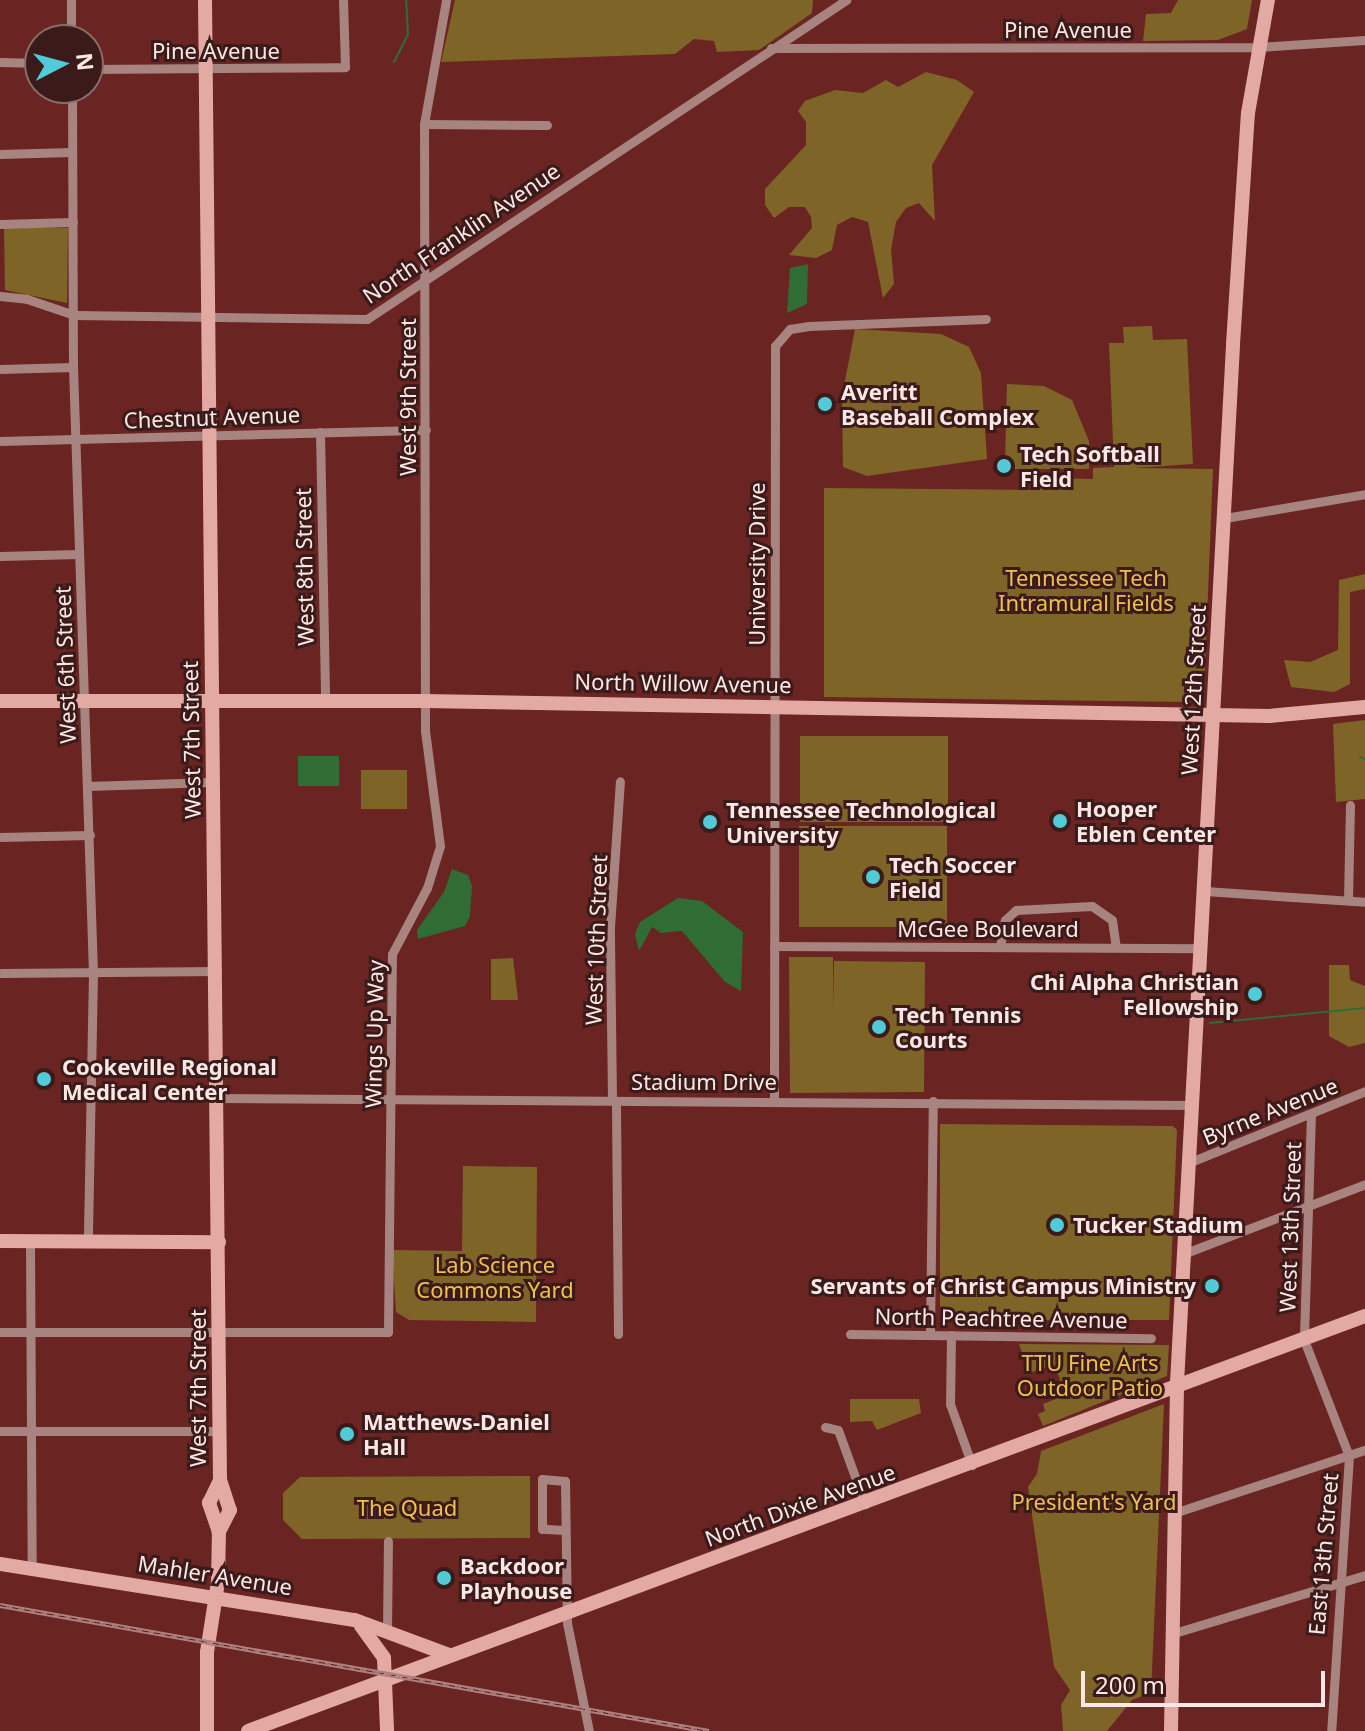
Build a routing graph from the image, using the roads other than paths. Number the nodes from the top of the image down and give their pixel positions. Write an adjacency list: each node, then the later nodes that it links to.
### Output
1 (71, 0): 7 (street)
2 (205, 0): 14 (street, West 7th Street)
3 (343, 0): 14 (street, Pine Avenue)
4 (446, 0): 16 (street, West 9th Street)
5 (846, 0): 10 (street, North Franklin Avenue)
6 (1268, 0): 9 (street, West 12th Street)
7 (71, 24)
8 (1365, 40): 9 (street, Pine Avenue)
9 (1258, 47): 10 (street, Pine Avenue); 35 (street, West 12th Street)
10 (771, 48): 22 (street, North Franklin Avenue)
11 (0, 62): 12 (street)
12 (24, 63)
13 (104, 69): 14 (street, Pine Avenue)
14 (206, 69): 26 (street, West 7th Street)
15 (72, 104): 18 (street, West 6th Street)
16 (424, 124): 17 (street); 22 (street, West 9th Street)
17 (547, 125)
18 (72, 152): 19 (street); 20 (street, West 6th Street)
19 (0, 154)
20 (73, 222): 21 (street); 24 (street, West 6th Street)
21 (0, 224)
22 (425, 280): 26 (street, North Franklin Avenue); 29 (street, West 9th Street)
23 (0, 296): 24 (street, North Franklin Avenue)
24 (74, 315): 26 (street, North Franklin Avenue); 27 (street, West 6th Street)
25 (986, 319): 43 (street, University Drive)
26 (208, 320): 31 (street, West 7th Street)
27 (73, 367): 28 (street); 32 (street, West 6th Street)
28 (0, 369)
29 (426, 430): 30 (street, Chestnut Avenue); 40 (street, West 9th Street)
30 (320, 432): 31 (street, Chestnut Avenue); 39 (street, West 8th Street)
31 (209, 436): 32 (street, Chestnut Avenue); 42 (street, West 7th Street)
32 (76, 439): 33 (street, Chestnut Avenue); 36 (street, West 6th Street)
33 (0, 441)
34 (1365, 494): 35 (street)
35 (1225, 518): 45 (street, West 12th Street)
36 (79, 554): 37 (street); 41 (street, West 6th Street)
37 (0, 556)
38 (0, 701): 41 (street, North Willow Avenue)
39 (325, 701): 40 (street, North Willow Avenue); 42 (street, North Willow Avenue)
40 (425, 701): 43 (street, North Willow Avenue); 63 (street, Wings Up Way)
41 (83, 702): 42 (street, North Willow Avenue); 48 (street, West 6th Street)
42 (213, 702): 47 (street, West 7th Street)
43 (774, 707): 45 (street, North Willow Avenue); 55 (street, University Drive)
44 (1365, 707): 45 (street, North Willow Avenue)
45 (1213, 715): 52 (street, West 12th Street)
46 (620, 781): 67 (street, West 10th Street)
47 (213, 782): 48 (street); 59 (street, West 7th Street)
48 (87, 786): 50 (street, West 6th Street)
49 (1350, 805): 53 (street)
50 (90, 835): 51 (street); 61 (street, West 6th Street)
51 (0, 837)
52 (1205, 891): 53 (street); 58 (street, West 12th Street)
53 (1348, 900): 54 (street)
54 (1365, 902)
55 (774, 946): 56 (street, McGee Boulevard); 65 (street, University Drive)
56 (1000, 947): 57 (street, McGee Boulevard); 57 (street)
57 (1116, 947): 58 (street, McGee Boulevard)
58 (1201, 948): 68 (street, West 12th Street)
59 (217, 971): 61 (street); 64 (street, West 7th Street)
60 (1, 973): 61 (street)
61 (93, 973): 73 (street, West 6th Street)
62 (1365, 1091): 69 (street, Byrne Avenue)
63 (391, 1097): 64 (street, Stadium Drive); 67 (street, Stadium Drive); 81 (street, Wings Up Way)
64 (218, 1098): 76 (street, West 7th Street)
65 (774, 1100): 66 (street, Stadium Drive); 67 (street, Stadium Drive)
66 (933, 1101): 68 (street, Stadium Drive); 84 (street)
67 (614, 1102): 82 (street, West 10th Street)
68 (1191, 1105): 70 (street, West 12th Street)
69 (1311, 1114): 70 (street, Byrne Avenue); 72 (street, West 13th Street)
70 (1188, 1163): 77 (street, West 12th Street)
71 (1365, 1184): 72 (street)
72 (1310, 1208): 77 (street); 87 (street, West 13th Street)
73 (88, 1240): 75 (street); 76 (street)
74 (0, 1241): 75 (street)
75 (30, 1241): 79 (street)
76 (219, 1242): 81 (street, West 7th Street)
77 (1183, 1254): 88 (street, West 12th Street)
78 (1365, 1316): 87 (street, North Dixie Avenue)
79 (30, 1331): 80 (street); 81 (street); 91 (street)
80 (0, 1332)
81 (220, 1332): 92 (street, West 7th Street)
82 (618, 1334)
83 (850, 1334): 84 (street, North Peachtree Avenue)
84 (930, 1334): 85 (street, North Peachtree Avenue)
85 (951, 1335): 86 (street, North Peachtree Avenue); 95 (street)
86 (1151, 1338)
87 (1304, 1340): 88 (street, North Dixie Avenue); 94 (street, East 13th Street)
88 (1177, 1383): 95 (street, North Dixie Avenue); 97 (street, West 12th Street)
89 (825, 1427): 96 (street)
90 (0, 1431): 91 (street)
91 (30, 1431): 92 (street); 101 (street)
92 (220, 1431): 104 (street, West 7th Street)
93 (1365, 1450): 94 (street)
94 (1349, 1456): 97 (street); 103 (street, East 13th Street)
95 (972, 1465): 96 (street, North Dixie Avenue)
96 (865, 1505): 105 (street, North Dixie Avenue)
97 (1174, 1513): 106 (street, West 12th Street)
98 (564, 1530): 98 (street); 105 (street)
99 (388, 1541): 107 (street)
100 (0, 1564): 101 (street, Mahler Avenue)
101 (32, 1570): 104 (street, Mahler Avenue)
102 (1365, 1575): 103 (street)
103 (1337, 1585): 106 (street); 116 (street, East 13th Street)
104 (216, 1598): 107 (street, Mahler Avenue); 111 (street, West 7th Street)
105 (566, 1612): 108 (street, North Dixie Avenue); 114 (street)
106 (1171, 1634): 115 (street, West 12th Street)
107 (383, 1638): 108 (street); 109 (street, Mahler Avenue); 110 (street)
108 (449, 1655): 109 (street, North Dixie Avenue)
109 (412, 1668): 110 (street, North Dixie Avenue)
110 (385, 1678): 112 (street, North Dixie Avenue); 113 (street)
111 (207, 1731)
112 (248, 1731)
113 (387, 1731)
114 (589, 1731)
115 (1171, 1731)
116 (1331, 1731)

